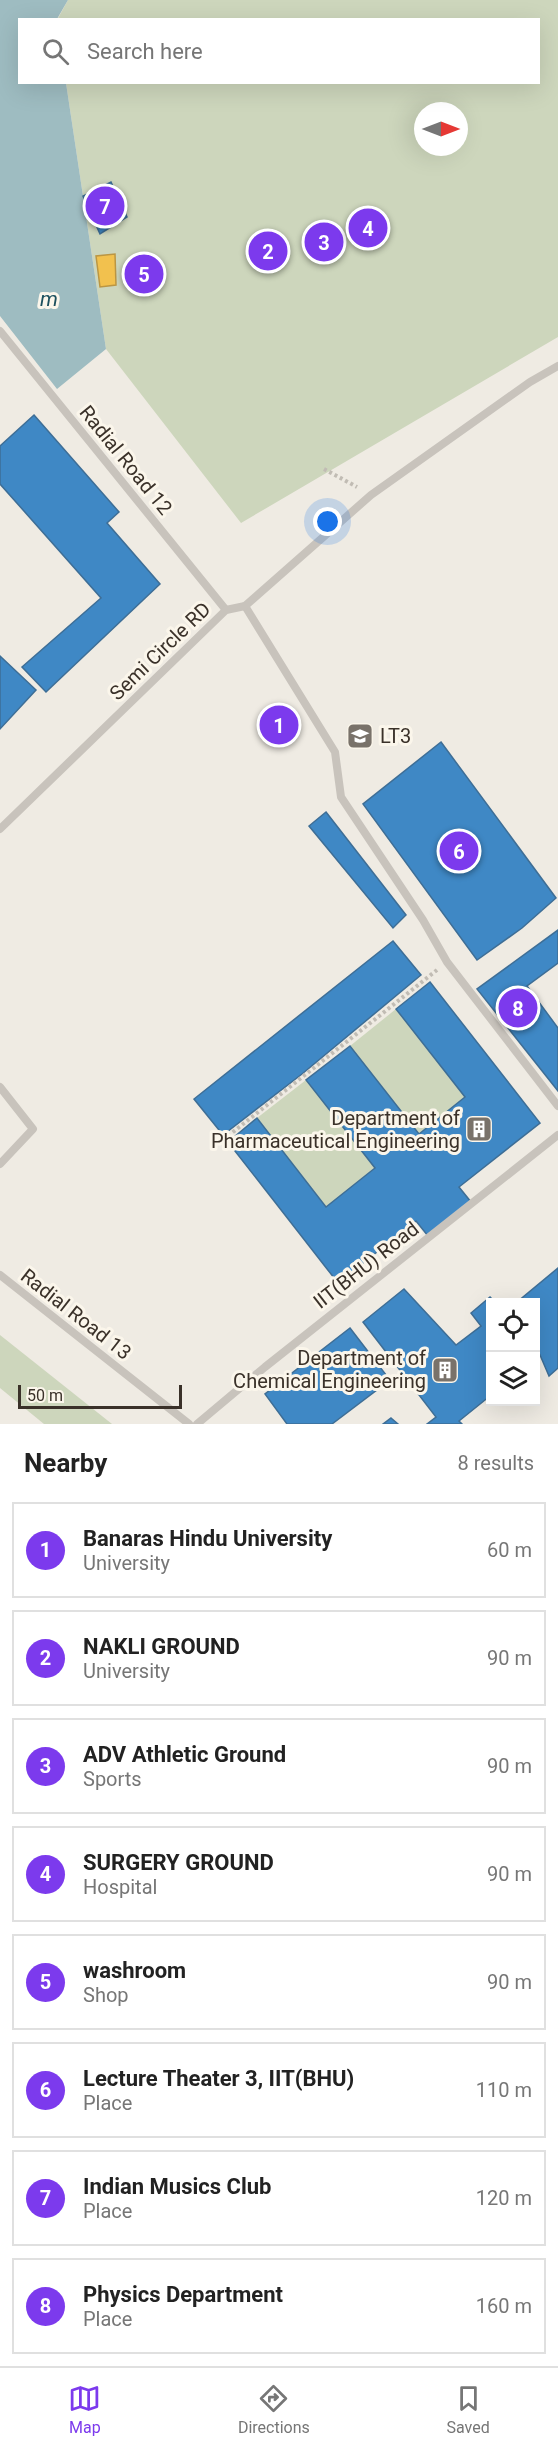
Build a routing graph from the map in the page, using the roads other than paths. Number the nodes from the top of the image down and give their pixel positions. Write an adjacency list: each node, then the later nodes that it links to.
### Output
1 (0, 331): 4 (lane, Radial Road 12)
2 (558, 366): 3 (lane, Semi Circle RD)
3 (245, 606): 4 (lane, Semi Circle RD); 7 (lane)
4 (226, 610): 5 (lane, Semi Circle RD)
5 (0, 829)
6 (0, 1087): 9 (lane)
7 (558, 1106)
8 (558, 1135): 12 (lane, IIT(BHU) Road)
9 (0, 1164)
10 (0, 1275): 11 (lane, Radial Road 13)
11 (189, 1424)
12 (197, 1424)

